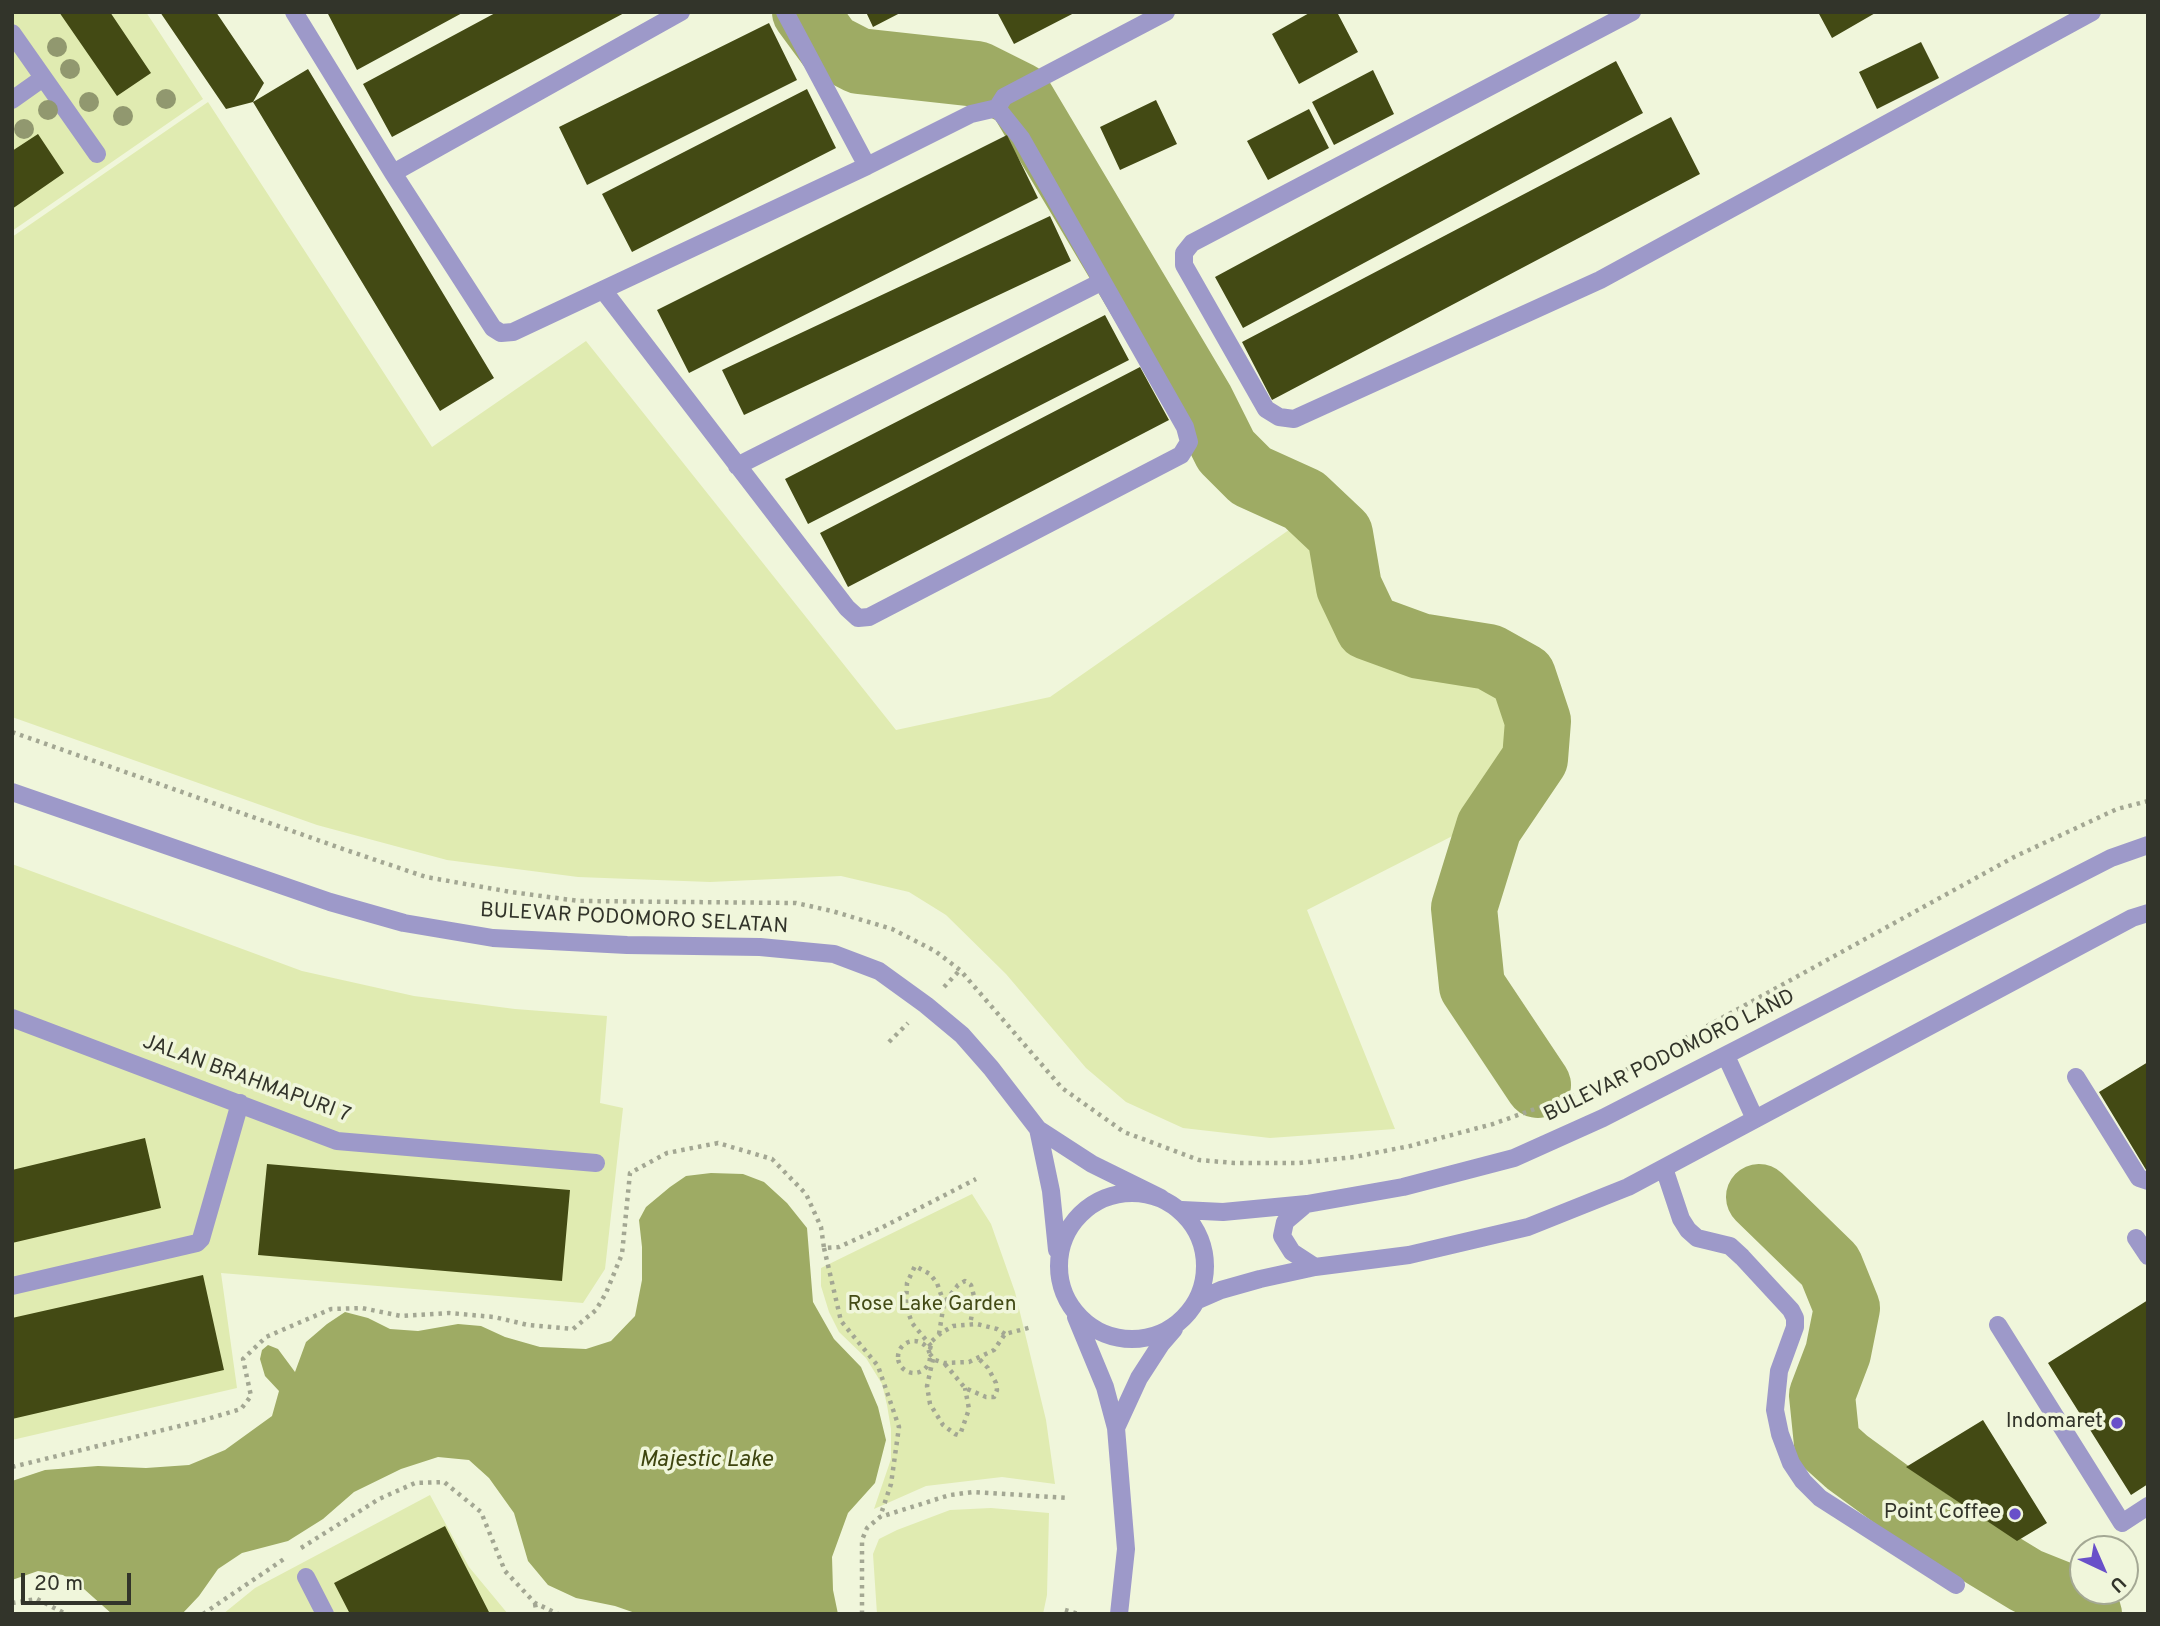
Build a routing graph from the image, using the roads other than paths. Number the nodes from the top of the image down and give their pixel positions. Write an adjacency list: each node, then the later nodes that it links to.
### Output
1 (294, 12): 13 (street)
2 (681, 12): 13 (street)
3 (785, 12): 12 (street)
4 (1166, 12): 10 (street)
5 (1632, 12): 6 (street)
6 (2092, 12)
7 (12, 33): 8 (street)
8 (43, 78): 9 (street); 11 (street)
9 (12, 100)
10 (1000, 102): 12 (street); 14 (street)
11 (97, 154)
12 (867, 166): 15 (street)
13 (393, 173): 15 (street)
14 (1101, 282): 16 (street); 16 (street)
15 (603, 289): 16 (street)
16 (737, 466)
17 (12, 792): 25 (street, BULEVAR PODOMORO SELATAN)
18 (2148, 845): 21 (street, BULEVAR PODOMORO LAND)
19 (2148, 913): 24 (street)
20 (12, 1018): 23 (street, JALAN BRAHMAPURI 7)
21 (1726, 1056): 24 (street); 30 (street, BULEVAR PODOMORO LAND)
22 (2076, 1076): 28 (street)
23 (240, 1103): 26 (street, JALAN BRAHMAPURI 7); 36 (street)
24 (1755, 1119): 27 (street)
25 (1038, 1129): 29 (street, BULEVAR PODOMORO SELATAN); 34 (street, BULEVAR PODOMORO SELATAN)
26 (596, 1163)
27 (1664, 1168): 35 (street); 44 (street)
28 (2148, 1181)
29 (1161, 1198): 31 (street); 34 (street)
30 (1307, 1204): 31 (street, BULEVAR PODOMORO LAND); 35 (street)
31 (1182, 1210): 37 (street)
32 (2136, 1238): 33 (street)
33 (2148, 1256)
34 (1058, 1265): 38 (street)
35 (1315, 1268): 37 (street)
36 (12, 1286)
37 (1198, 1300): 39 (street)
38 (1073, 1312): 39 (street); 41 (street)
39 (1183, 1319): 41 (street)
40 (1998, 1325): 42 (street)
41 (1116, 1428): 46 (street)
42 (2148, 1506)
43 (306, 1577): 45 (street)
44 (1956, 1585)
45 (325, 1614)
46 (1119, 1614)

